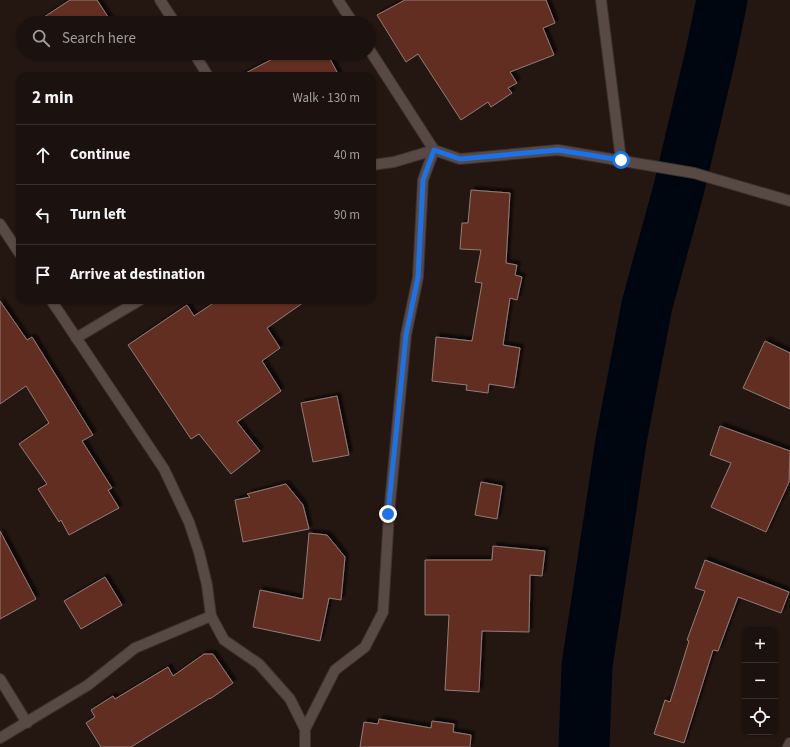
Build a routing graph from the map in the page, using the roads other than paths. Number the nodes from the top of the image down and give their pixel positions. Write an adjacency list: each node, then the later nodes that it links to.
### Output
1 (160, 0): 4 (street)
2 (338, 0): 5 (street)
3 (601, 0): 10 (street)
4 (170, 16)
5 (348, 16)
6 (198, 60): 8 (street)
7 (376, 60): 9 (street)
8 (206, 72)
9 (434, 150): 10 (street); 11 (street); 21 (street)
10 (621, 160): 12 (street)
11 (376, 164)
12 (790, 201)
13 (0, 224): 14 (street)
14 (16, 248)
15 (54, 304): 17 (street)
16 (133, 304): 17 (street)
17 (76, 338): 18 (street)
18 (211, 616): 20 (street); 21 (street)
19 (0, 679): 20 (street)
20 (27, 723): 22 (street)
21 (305, 729): 24 (street)
22 (0, 738)
23 (790, 743): 25 (street)
24 (305, 747)
25 (788, 747)

